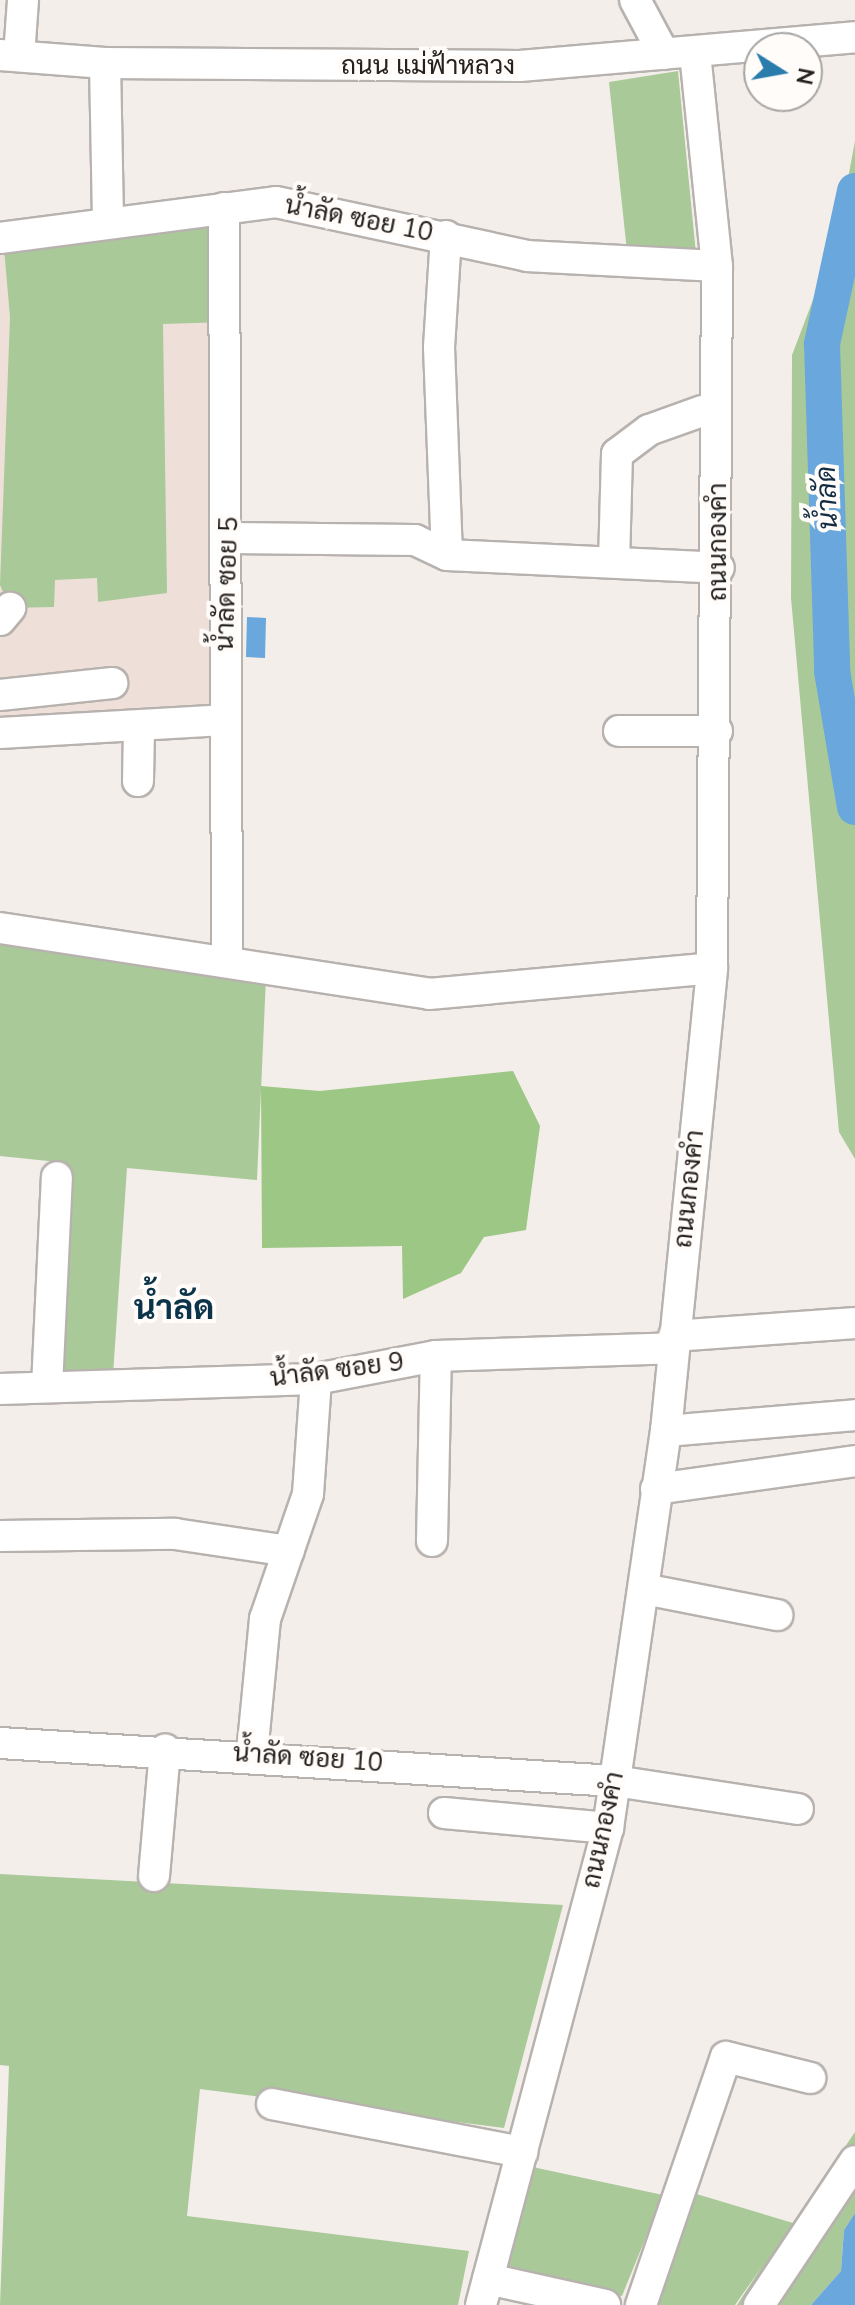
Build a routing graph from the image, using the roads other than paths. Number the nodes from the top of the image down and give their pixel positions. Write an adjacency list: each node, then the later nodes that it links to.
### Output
1 (23, 0): 6 (street)
2 (635, 0): 5 (street)
3 (855, 37): 4 (street, ถนน แม่ฟ้าหลวง)
4 (695, 53): 5 (street, ถนน แม่ฟ้าหลวง); 12 (street, ถนนกองคำ)
5 (664, 54): 7 (street, ถนน แม่ฟ้าหลวง)
6 (10, 55): 7 (street, ถนน แม่ฟ้าหลวง)
7 (105, 63): 9 (street)
8 (224, 208): 9 (street, น้ำลัด ซอย 10); 10 (street, น้ำลัด ซอย 10); 14 (street, น้ำลัด ซอย 5)
9 (108, 223): 11 (street, น้ำลัด ซอย 10)
10 (446, 236): 12 (street, น้ำลัด ซอย 10); 15 (street)
11 (0, 238)
12 (717, 266): 17 (street, ถนนกองคำ)
13 (702, 411): 16 (street)
14 (230, 538): 15 (street); 20 (street, น้ำลัด ซอย 5)
15 (447, 555): 16 (street)
16 (614, 562): 17 (street)
17 (719, 568): 23 (street, ถนนกองคำ)
18 (112, 683): 19 (street)
19 (0, 695)
20 (224, 720): 21 (street); 27 (street, น้ำลัด ซอย 5)
21 (139, 727): 24 (street); 25 (street)
22 (619, 731): 23 (street)
23 (717, 731): 28 (street, ถนนกองคำ)
24 (0, 733)
25 (138, 781)
26 (0, 928): 27 (street)
27 (227, 960): 28 (street)
28 (712, 968): 31 (street, ถนนกองคำ)
29 (57, 1177): 34 (street)
30 (855, 1323): 31 (street, น้ำลัด ซอย 9)
31 (674, 1342): 32 (street, น้ำลัด ซอย 9); 37 (street, ถนนกองคำ)
32 (436, 1356): 33 (street, น้ำลัด ซอย 9); 41 (street)
33 (316, 1379): 34 (street, น้ำลัด ซอย 9); 42 (street)
34 (47, 1387): 35 (street, น้ำลัด ซอย 9)
35 (0, 1389)
36 (855, 1415): 37 (street)
37 (666, 1431): 39 (street, ถนนกองคำ)
38 (855, 1461): 39 (street)
39 (656, 1489): 43 (street, ถนนกองคำ)
40 (0, 1536): 42 (street)
41 (432, 1541)
42 (289, 1551): 47 (street)
43 (644, 1589): 44 (street); 48 (street, ถนนกองคำ)
44 (777, 1615)
45 (0, 1743): 46 (street, น้ำลัด ซอย 10)
46 (165, 1749): 47 (street, น้ำลัด ซอย 10); 52 (street)
47 (252, 1754): 48 (street, น้ำลัด ซอย 10)
48 (615, 1781): 49 (street, น้ำลัด ซอย 10); 51 (street, ถนนกองคำ)
49 (798, 1809)
50 (444, 1813): 51 (street)
51 (608, 1828): 55 (street, ถนนกองคำ)
52 (154, 1876)
53 (810, 2078): 59 (street)
54 (272, 2104): 55 (street)
55 (522, 2152): 57 (street, ถนนกองคำ)
56 (855, 2161): 60 (street)
57 (485, 2292): 58 (street)
58 (605, 2305)
59 (641, 2305)
60 (759, 2305)

